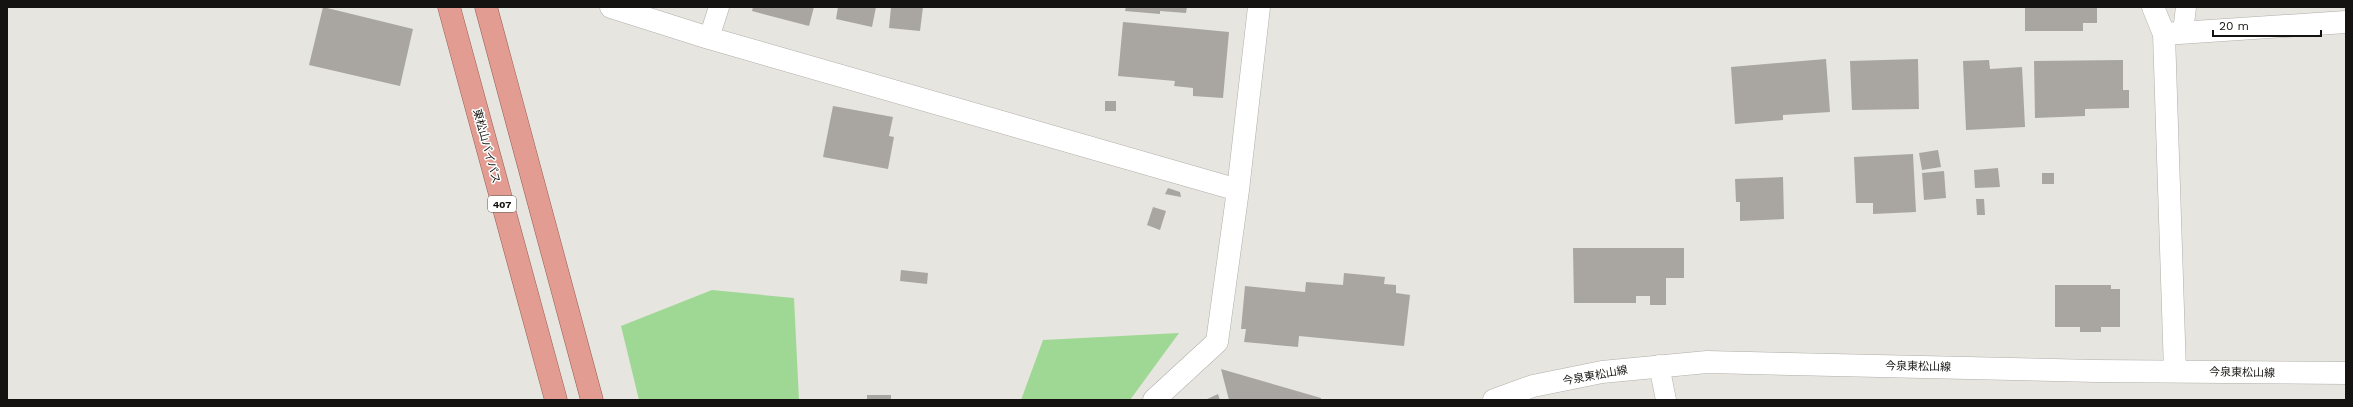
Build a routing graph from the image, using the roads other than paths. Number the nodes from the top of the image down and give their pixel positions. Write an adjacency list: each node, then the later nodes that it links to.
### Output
1 (449, 7): 15 (highway, 東松山バイパス / 407)
2 (486, 7): 16 (highway)
3 (611, 7): 10 (street)
4 (719, 7): 10 (lane)
5 (1258, 7): 11 (street)
6 (2153, 7): 9 (street)
7 (2186, 7): 9 (lane)
8 (2346, 22): 9 (street)
9 (2174, 33): 13 (street)
10 (709, 38): 11 (street)
11 (1238, 190): 17 (street)
12 (1659, 365): 13 (street, 今泉東松山線); 18 (street, 今泉東松山線); 19 (lane)
13 (2175, 371): 14 (street, 今泉東松山線)
14 (2346, 373)
15 (556, 400)
16 (592, 400)
17 (1154, 400)
18 (1494, 400)
19 (1666, 400)

